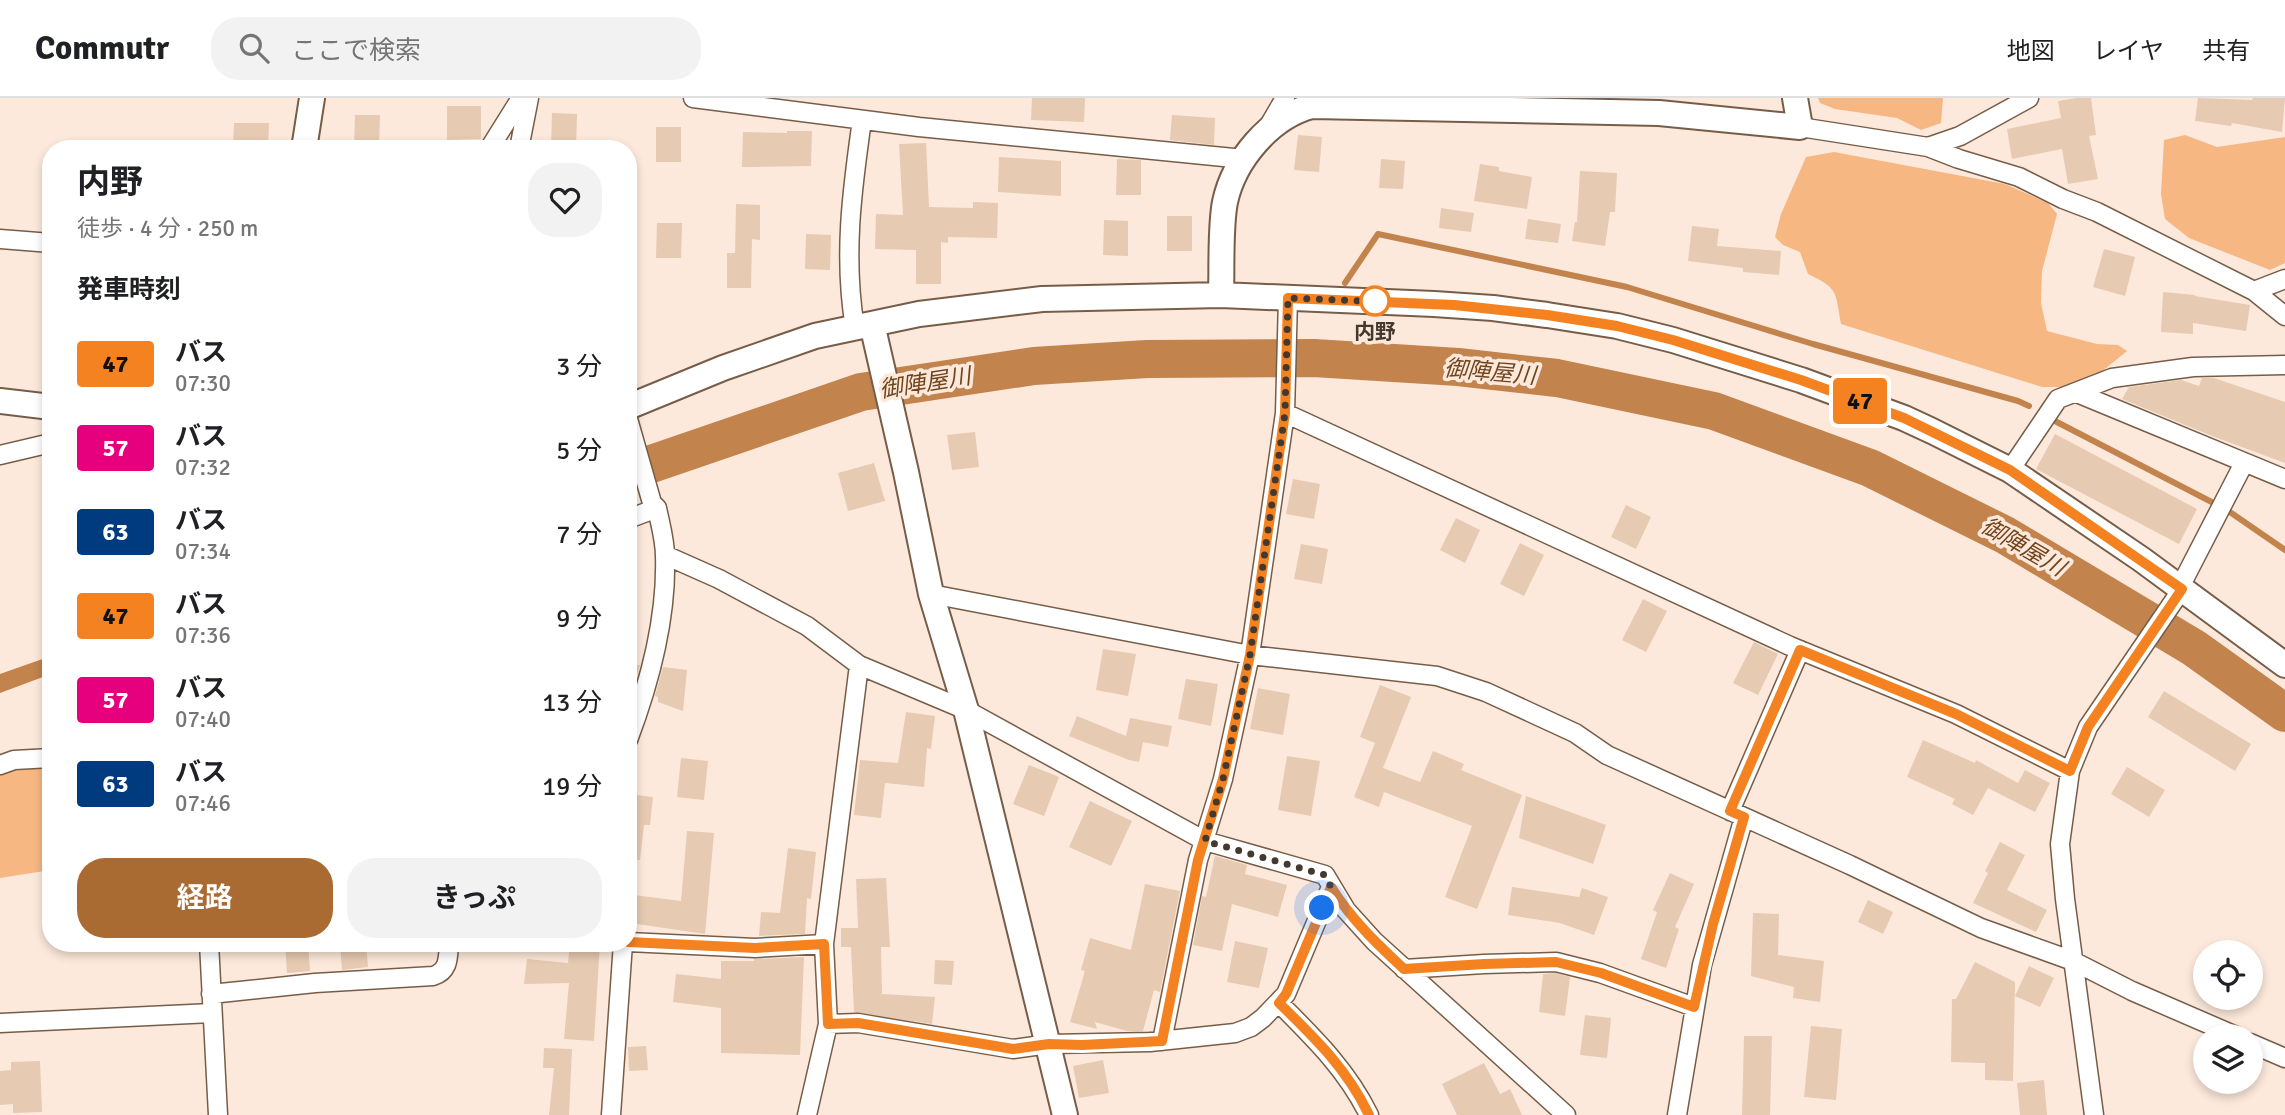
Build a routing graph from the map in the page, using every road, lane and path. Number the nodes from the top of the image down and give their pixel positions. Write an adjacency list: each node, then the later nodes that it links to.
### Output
1 (312, 98): 13 (street)
2 (521, 98): 14 (street)
3 (529, 98): 15 (street)
4 (693, 98): 10 (street)
5 (1285, 98): 12 (street)
6 (1795, 98): 11 (street)
7 (2029, 98): 16 (street)
8 (1525, 103): 9 (street); 12 (street)
9 (1658, 106): 11 (street)
10 (862, 120): 17 (street); 25 (street)
11 (1800, 127): 16 (street)
12 (1264, 133): 17 (street)
13 (305, 140)
14 (495, 140)
15 (521, 140)
16 (1928, 147): 21 (street)
17 (1244, 159): 22 (street)
18 (0, 239): 19 (street)
19 (42, 242)
20 (2285, 279): 21 (street)
21 (2254, 291): 24 (street)
22 (1221, 295): 23 (street); 25 (street)
23 (1288, 308): 31 (street); 36 (street)
24 (2285, 316)
25 (868, 333): 30 (street); 42 (street)
26 (2285, 365): 27 (street)
27 (2077, 393): 35 (street); 36 (street)
28 (0, 401): 29 (street)
29 (42, 406)
30 (637, 413)
31 (1285, 413): 43 (street); 44 (street)
32 (637, 444): 38 (street)
33 (42, 445): 34 (street)
34 (0, 455)
35 (2244, 463): 37 (street); 41 (street)
36 (2010, 470): 41 (street)
37 (2285, 479)
38 (655, 505): 39 (street); 40 (street)
39 (637, 514)
40 (665, 555): 45 (street); 48 (street)
41 (2179, 593): 46 (street); 51 (street)
42 (931, 594): 44 (street); 47 (street)
43 (1800, 650): 51 (street); 52 (street)
44 (1250, 655): 52 (street); 53 (street)
45 (859, 665): 47 (street); 56 (street)
46 (2285, 665)
47 (966, 710): 53 (street); 70 (street)
48 (637, 717)
49 (42, 758): 50 (street)
50 (0, 765)
51 (2070, 771): 60 (street)
52 (1737, 814): 60 (street); 64 (street)
53 (1205, 841): 54 (street); 69 (street)
54 (1331, 887): 61 (street); 63 (street)
55 (637, 942): 56 (street)
56 (824, 944): 67 (street)
57 (209, 952): 62 (street)
58 (448, 952): 62 (street)
59 (622, 952): 74 (street)
60 (2073, 961): 68 (street); 80 (street)
61 (1404, 969): 64 (street); 78 (street)
62 (211, 994): 65 (street)
63 (1279, 1003): 69 (street); 77 (street)
64 (1694, 1007): 79 (street)
65 (212, 1013): 66 (street); 73 (street)
66 (0, 1023)
67 (828, 1024): 70 (street); 75 (street)
68 (2208, 1024)
69 (1162, 1041): 70 (street)
70 (1049, 1044): 76 (street)
71 (2263, 1048): 72 (street)
72 (2285, 1058)
73 (218, 1115)
74 (611, 1115)
75 (807, 1115)
76 (1065, 1115)
77 (1369, 1115)
78 (1566, 1115)
79 (1677, 1115)
80 (2094, 1115)

